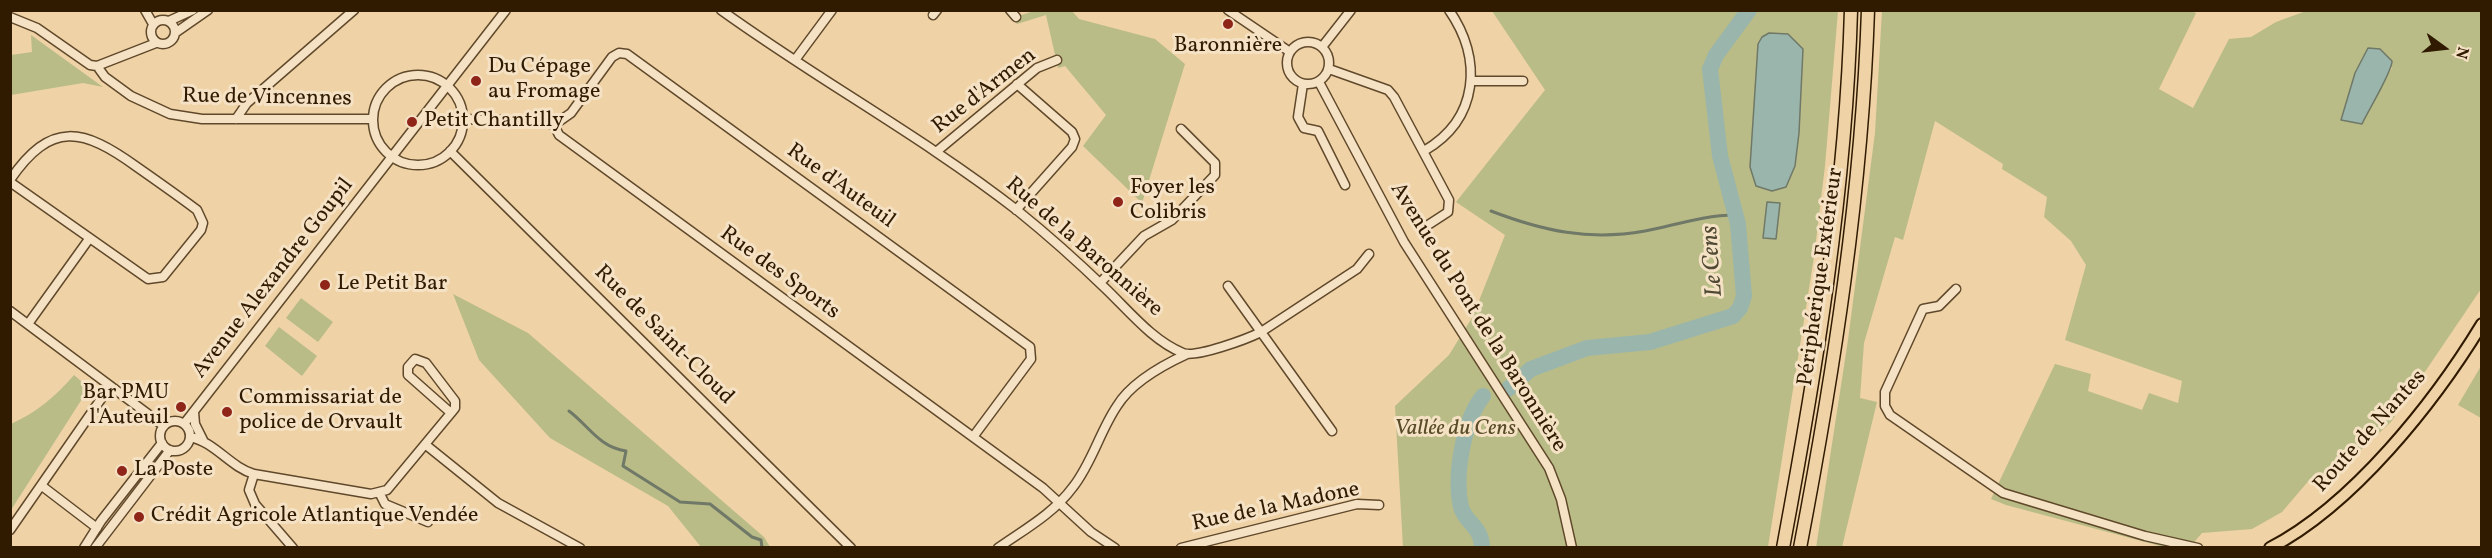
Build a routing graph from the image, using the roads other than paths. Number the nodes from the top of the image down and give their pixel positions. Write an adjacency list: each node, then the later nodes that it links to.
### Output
1 (145, 10): 15 (street)
2 (193, 10): 14 (street)
3 (208, 10): 16 (street)
4 (354, 10): 31 (street)
5 (506, 10): 29 (street, Avenue Alexandre Goupil)
6 (721, 10): 20 (street, Rue de la Baronnière)
7 (832, 10): 20 (street)
8 (1228, 10): 19 (street)
9 (1351, 10): 18 (street)
10 (1449, 10): 24 (street)
11 (1851, 10): 82 (highway)
12 (1868, 10): 83 (highway, Périphérique Extérieur)
13 (10, 16): 22 (street, Rue de Vincennes)
14 (169, 21): 15 (street); 16 (street)
15 (153, 24): 17 (street)
16 (175, 33): 17 (street)
17 (156, 43): 22 (street)
18 (1322, 47): 19 (street); 23 (street)
19 (1290, 52): 28 (street)
20 (795, 60): 37 (street, Rue de la Baronnière)
21 (1057, 60): 27 (street, Rue d'Armen)
22 (97, 66): 31 (street, Rue de Vincennes)
23 (1329, 69): 26 (street); 36 (street)
24 (1472, 81): 25 (street); 36 (street)
25 (1523, 81)
26 (1319, 82): 28 (street); 81 (street, Avenue du Pont de la Baronnière)
27 (1017, 84): 37 (street, Rue d'Armen); 41 (street)
28 (1303, 84): 40 (street)
29 (447, 85): 30 (street); 32 (street); 38 (street, Avenue Alexandre Goupil)
30 (463, 118): 33 (street); 35 (street)
31 (236, 119): 32 (street, Rue de Vincennes)
32 (373, 119): 38 (street)
33 (554, 125): 60 (street, Rue des Sports); 60 (street, Rue d'Auteuil)
34 (1181, 129): 45 (street)
35 (450, 151): 38 (street); 77 (street, Rue de Saint-Cloud)
36 (1424, 151): 42 (street)
37 (936, 152): 41 (street, Rue de la Baronnière)
38 (391, 156): 54 (street, Avenue Alexandre Goupil)
39 (10, 181): 43 (street); 43 (street)
40 (1345, 185)
41 (1017, 210): 45 (street, Rue de la Baronnière)
42 (1428, 225)
43 (89, 239): 49 (street)
44 (1369, 254): 51 (street)
45 (1100, 283): 52 (street, Rue de la Baronnière)
46 (1228, 286): 51 (street)
47 (1956, 289): 84 (street)
48 (10, 311): 49 (street)
49 (28, 324): 53 (street)
50 (2481, 324): 85 (main road, Route de Nantes)
51 (1261, 332): 52 (street); 58 (street)
52 (1187, 354): 68 (street)
53 (110, 386): 57 (street); 66 (street)
54 (194, 412): 56 (street, Avenue Alexandre Goupil); 61 (street)
55 (451, 413): 55 (street); 63 (street)
56 (184, 424): 57 (street); 59 (street)
57 (164, 426): 62 (street)
58 (1332, 431)
59 (190, 437): 61 (street); 64 (street)
60 (974, 437): 68 (street, Rue des Sports)
61 (202, 440): 65 (street)
62 (162, 443): 64 (street); 71 (street)
63 (426, 445): 67 (street); 76 (street)
64 (170, 450): 74 (street)
65 (254, 474): 67 (street); 75 (street)
66 (42, 486): 71 (street); 72 (street)
67 (380, 494): 70 (street)
68 (1061, 502): 78 (street); 79 (street)
69 (1379, 505): 80 (street, Rue de la Madone)
70 (428, 522)
71 (98, 528): 73 (street)
72 (10, 530)
73 (84, 548)
74 (95, 548)
75 (292, 548)
76 (580, 548)
77 (851, 548)
78 (998, 548)
79 (1115, 548)
80 (1181, 548)
81 (1572, 548)
82 (1783, 548)
83 (1800, 548)
84 (2198, 548)
85 (2270, 548)

